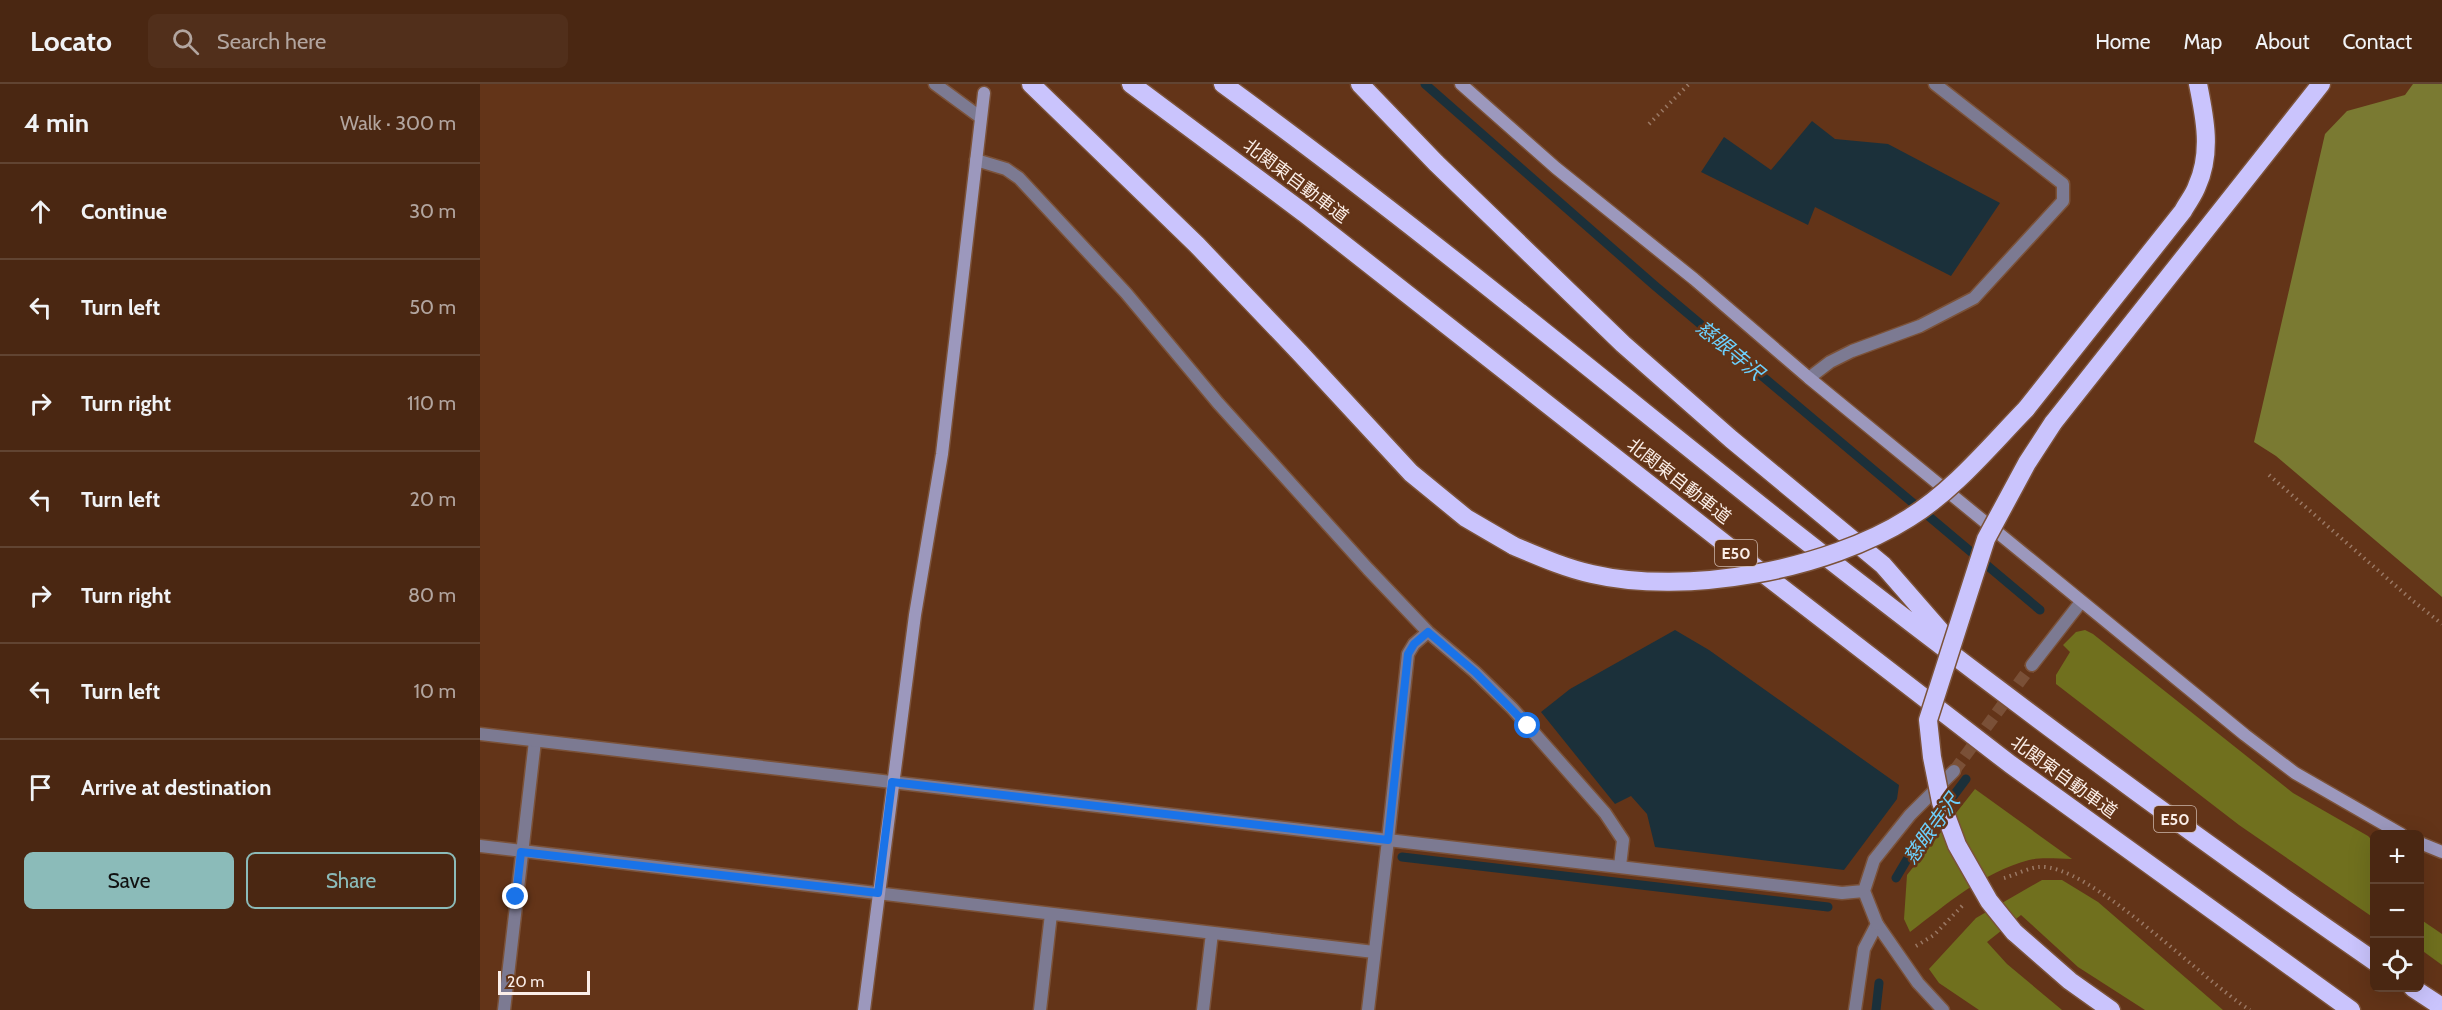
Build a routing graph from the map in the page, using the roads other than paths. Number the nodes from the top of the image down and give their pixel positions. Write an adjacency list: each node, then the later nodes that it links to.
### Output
1 (935, 84): 11 (street)
2 (1031, 84): 8 (highway, bridge)
3 (1131, 84): 46 (highway, 北関東自動車道 / E50)
4 (1223, 84): 17 (highway, 北関東自動車道 / E50)
5 (1360, 84): 17 (highway)
6 (1461, 84): 13 (street)
7 (1935, 84): 13 (street)
8 (2198, 84)
9 (2321, 84): 45 (highway, bridge)
10 (984, 93): 11 (street)
11 (980, 117): 12 (street)
12 (976, 160): 15 (street); 21 (street)
13 (1809, 378): 14 (street)
14 (2081, 602): 16 (street); 22 (street)
15 (1428, 632): 23 (street); 28 (street)
16 (2032, 665)
17 (1978, 674): 35 (highway, 北関東自動車道 / E50)
18 (480, 734): 19 (street)
19 (535, 741): 21 (street); 26 (street)
20 (1954, 771): 29 (street)
21 (892, 782): 23 (street); 30 (street)
22 (2394, 830)
23 (1388, 840): 28 (street); 34 (street)
24 (2424, 845): 27 (street)
25 (480, 846): 26 (street)
26 (521, 852): 30 (street); 38 (street)
27 (2442, 852)
28 (1620, 866): 29 (street)
29 (1864, 891): 32 (street)
30 (878, 893): 31 (street); 39 (street)
31 (1051, 914): 33 (street); 40 (street)
32 (1877, 924): 43 (street); 44 (street)
33 (1212, 933): 34 (street); 41 (street)
34 (1374, 952): 42 (street)
35 (2370, 958)
36 (2421, 992): 37 (highway)
37 (2442, 1007)
38 (504, 1010)
39 (864, 1010)
40 (1040, 1010)
41 (1203, 1010)
42 (1368, 1010)
43 (1855, 1010)
44 (1943, 1010)
45 (2111, 1010)
46 (2351, 1010)

